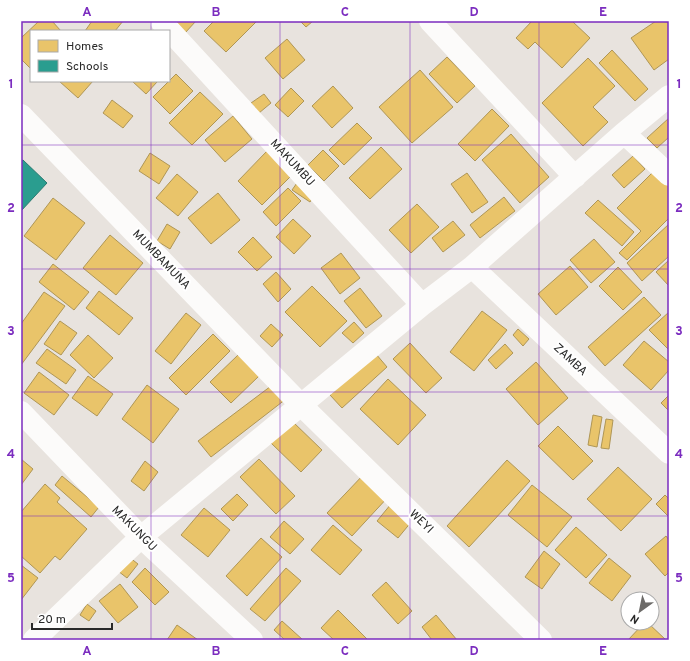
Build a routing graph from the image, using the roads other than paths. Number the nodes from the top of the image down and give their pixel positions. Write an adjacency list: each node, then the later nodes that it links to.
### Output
1 (161, 21): 3 (street, MAKUMBU)
2 (430, 21): 9 (street)
3 (169, 30)
4 (170, 31): 11 (street, MAKUMBU)
5 (669, 96): 7 (street)
6 (21, 115): 12 (street, MUMBAMUNA)
7 (624, 133): 8 (street); 9 (street)
8 (669, 175)
9 (575, 177): 10 (street)
10 (472, 267): 11 (street); 14 (street, ZAMBA)
11 (422, 305): 12 (street)
12 (301, 405): 15 (street); 18 (street, WEYI)
13 (21, 412): 15 (street, MAKUNGU)
14 (669, 453)
15 (141, 537): 16 (street); 17 (street, MAKUNGU)
16 (34, 640)
17 (252, 640)
18 (541, 640)

